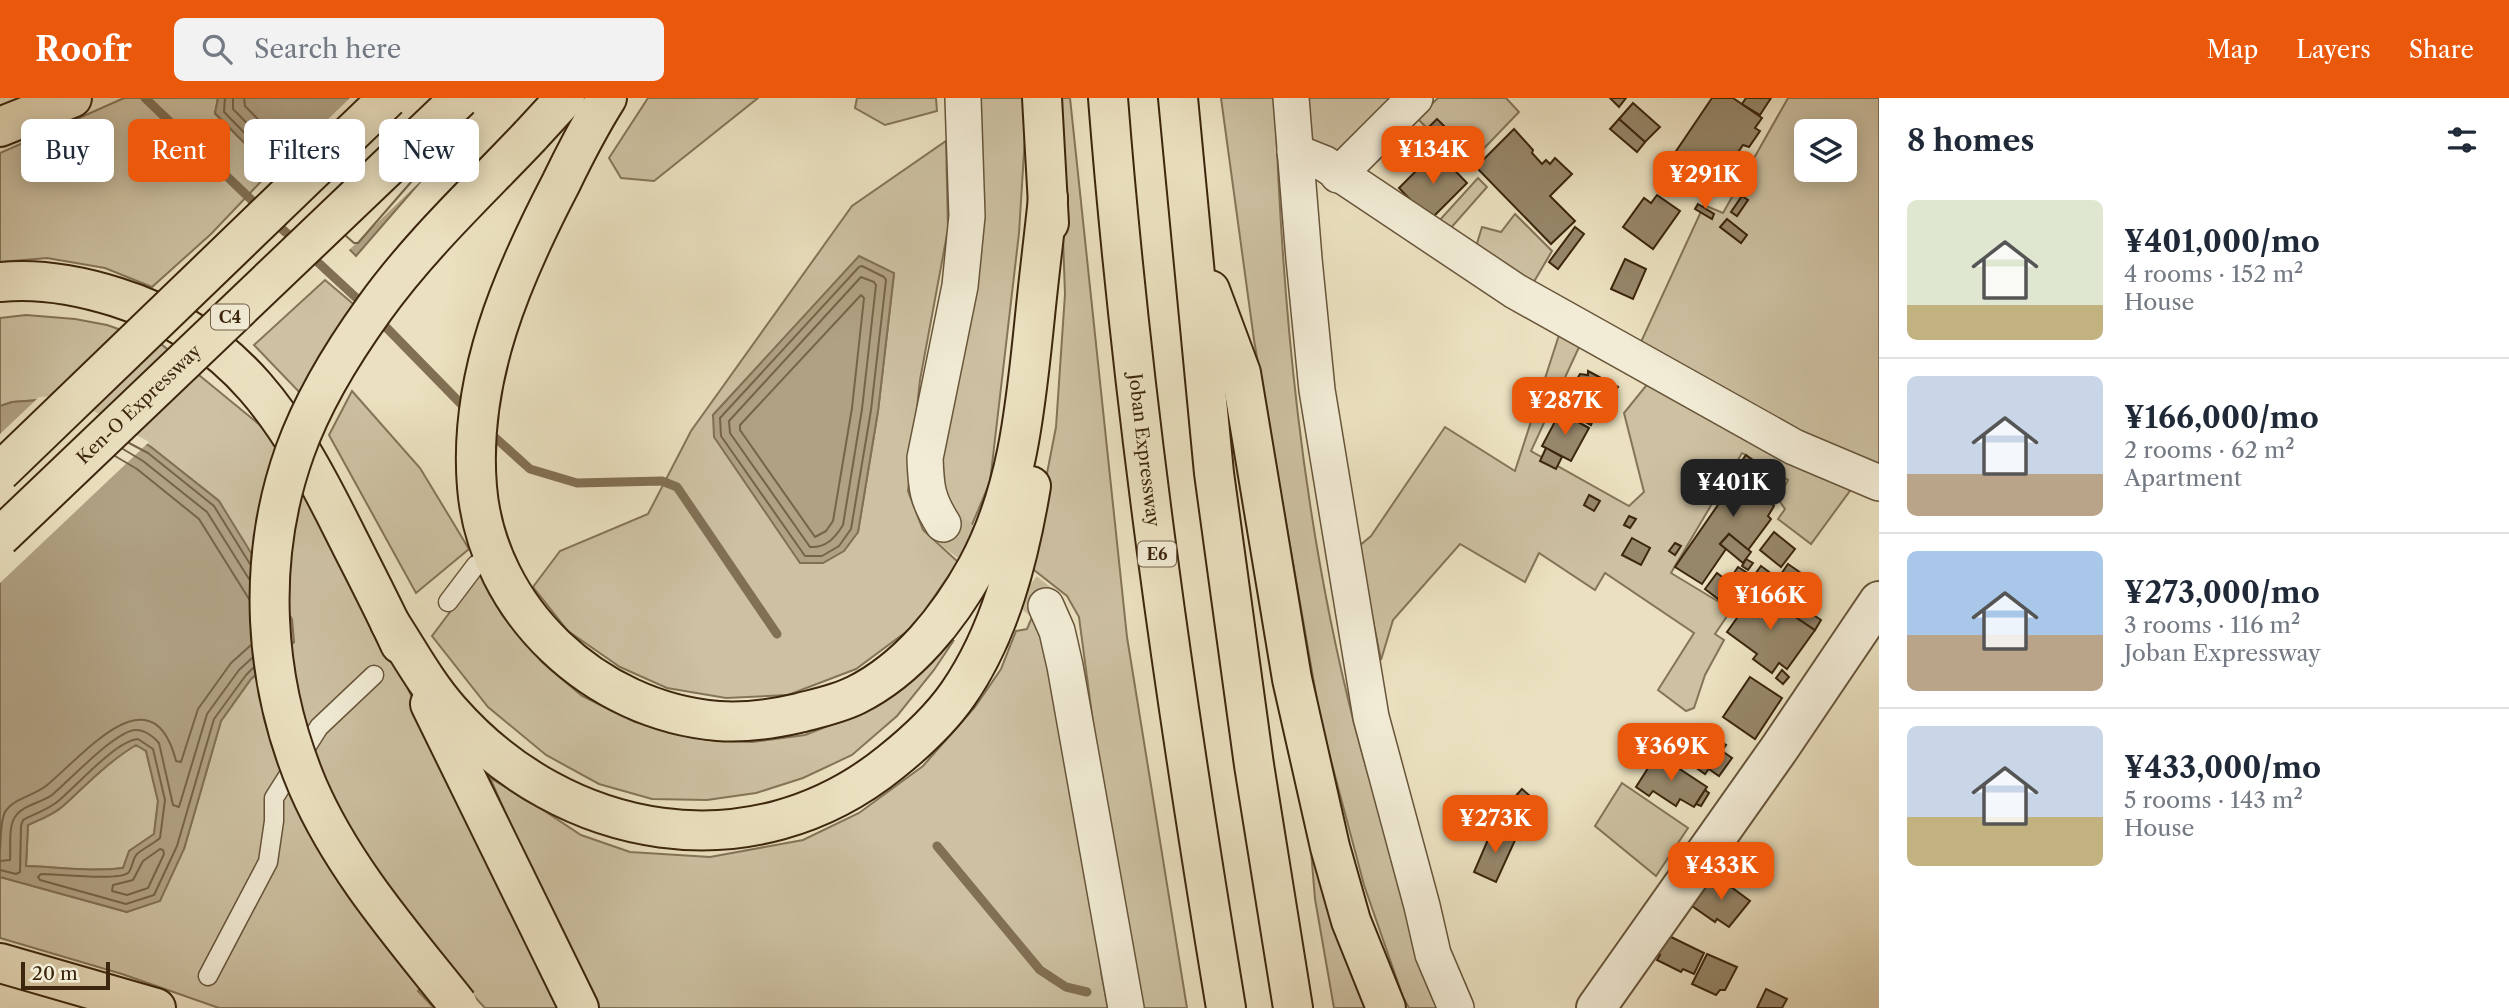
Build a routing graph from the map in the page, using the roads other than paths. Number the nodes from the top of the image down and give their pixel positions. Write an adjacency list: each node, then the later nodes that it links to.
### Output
1 (72, 98): 12 (highway)
2 (388, 98): 18 (highway, C4, bridge)
3 (460, 98): 21 (highway, Ken-O Expressway / C4, bridge)
4 (565, 98): 30 (highway, bridge)
5 (607, 98): 15 (highway)
6 (963, 98): 20 (street)
7 (1042, 98): 15 (highway)
8 (1108, 98): 35 (highway, Joban Expressway / E6)
9 (1178, 98): 16 (highway)
10 (1291, 98): 13 (street)
11 (1415, 98): 14 (street)
12 (0, 127)
13 (1295, 152): 14 (street); 38 (street)
14 (1338, 175): 19 (street)
15 (1048, 198): 26 (highway)
16 (1191, 235): 36 (highway); 37 (highway)
17 (0, 282): 26 (highway)
18 (0, 472)
19 (1879, 483)
20 (943, 524)
21 (0, 537)
22 (476, 565): 24 (lane)
23 (1879, 601): 39 (street)
24 (448, 602)
25 (1046, 606): 34 (street)
26 (390, 623): 33 (highway)
27 (374, 675): 29 (lane)
28 (7, 965): 31 (highway); 32 (highway)
29 (208, 976)
30 (459, 1006)
31 (97, 1008)
32 (156, 1008)
33 (579, 1008)
34 (1126, 1008)
35 (1226, 1008)
36 (1293, 1008)
37 (1386, 1008)
38 (1456, 1008)
39 (1596, 1008)

